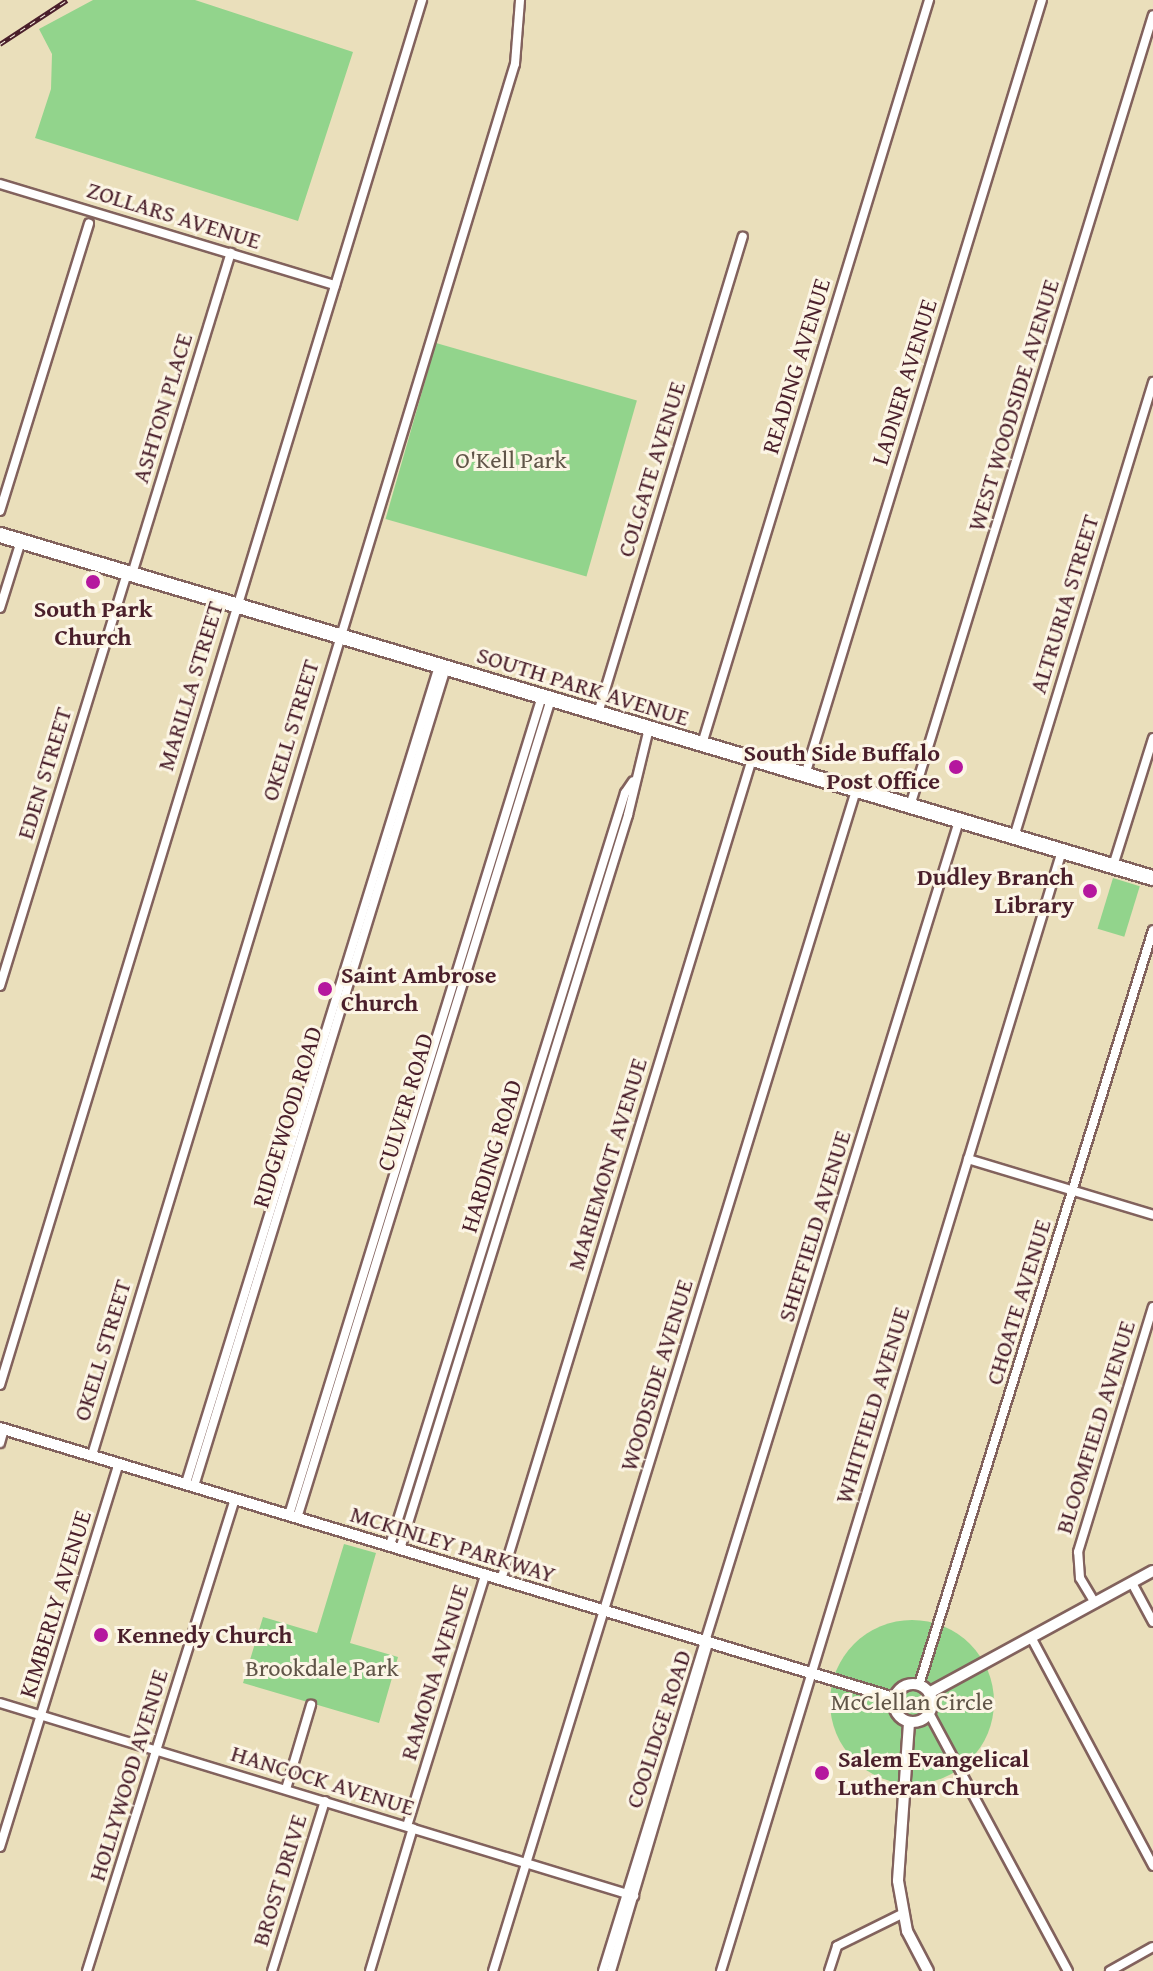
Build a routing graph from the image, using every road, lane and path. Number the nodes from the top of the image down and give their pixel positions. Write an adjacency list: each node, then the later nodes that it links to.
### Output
1 (422, 0): 10 (street, MARILLA STREET)
2 (520, 0): 18 (street, OKELL STREET)
3 (929, 0): 24 (street, READING AVENUE)
4 (1042, 0): 26 (street, LADNER AVENUE)
5 (1153, 15): 29 (street, WEST WOODSIDE AVENUE)
6 (0, 184): 9 (street, ZOLLARS AVENUE)
7 (89, 223): 12 (street)
8 (743, 237): 21 (street, COLGATE AVENUE)
9 (231, 253): 10 (street, ZOLLARS AVENUE); 15 (street, ASHTON PLACE)
10 (335, 285): 16 (street, MARILLA STREET)
11 (1153, 382): 31 (street, ALTRURIA STREET)
12 (0, 511)
13 (0, 535): 14 (main road, SOUTH PARK AVENUE)
14 (21, 541): 15 (main road, SOUTH PARK AVENUE); 17 (street)
15 (129, 573): 16 (main road, SOUTH PARK AVENUE); 38 (street, EDEN STREET)
16 (236, 605): 18 (main road, SOUTH PARK AVENUE); 52 (street, MARILLA STREET)
17 (0, 608)
18 (340, 635): 19 (main road, SOUTH PARK AVENUE); 55 (street, OKELL STREET)
19 (443, 667): 20 (main road, SOUTH PARK AVENUE); 57 (street, RIDGEWOOD ROAD)
20 (547, 698): 21 (main road, SOUTH PARK AVENUE); 59 (street, CULVER ROAD)
21 (598, 713): 22 (main road, SOUTH PARK AVENUE)
22 (649, 728): 24 (main road, SOUTH PARK AVENUE); 27 (street, HARDING ROAD)
23 (1153, 738): 33 (street)
24 (702, 744): 25 (main road, SOUTH PARK AVENUE)
25 (752, 759): 26 (main road, SOUTH PARK AVENUE); 63 (street, MARIEMONT AVENUE)
26 (805, 775): 28 (main road, SOUTH PARK AVENUE)
27 (633, 781): 35 (street, HARDING ROAD); 36 (street, HARDING ROAD)
28 (856, 790): 29 (main road, SOUTH PARK AVENUE); 66 (street, WOODSIDE AVENUE)
29 (910, 806): 30 (main road, SOUTH PARK AVENUE)
30 (959, 821): 31 (main road, SOUTH PARK AVENUE); 69 (street, SHEFFIELD AVENUE)
31 (1014, 837): 32 (main road, SOUTH PARK AVENUE)
32 (1062, 851): 33 (main road, SOUTH PARK AVENUE); 43 (street, WHITFIELD AVENUE)
33 (1113, 866): 34 (main road, SOUTH PARK AVENUE)
34 (1153, 878)
35 (585, 919): 36 (street); 39 (street, HARDING ROAD)
36 (595, 922): 40 (street, HARDING ROAD)
37 (1153, 930): 46 (street, CHOATE AVENUE)
38 (0, 986)
39 (557, 1008): 40 (street); 41 (street, HARDING ROAD)
40 (568, 1011): 42 (street, HARDING ROAD)
41 (531, 1093): 42 (street); 44 (street, HARDING ROAD)
42 (541, 1096): 45 (street, HARDING ROAD)
43 (968, 1159): 46 (street); 70 (street, WHITFIELD AVENUE)
44 (504, 1181): 45 (street); 48 (street, HARDING ROAD)
45 (514, 1184): 49 (street, HARDING ROAD)
46 (1073, 1191): 47 (street); 71 (street, CHOATE AVENUE)
47 (1153, 1215)
48 (477, 1270): 49 (street); 51 (street, HARDING ROAD)
49 (486, 1273): 51 (street, HARDING ROAD)
50 (1153, 1307): 65 (street, BLOOMFIELD AVENUE)
51 (455, 1357): 60 (street, HARDING ROAD)
52 (0, 1385)
53 (2, 1428): 54 (street); 55 (street, MCKINLEY PARKWAY)
54 (0, 1443)
55 (92, 1455): 56 (street, MCKINLEY PARKWAY)
56 (119, 1463): 57 (street, MCKINLEY PARKWAY); 77 (street, KIMBERLY AVENUE)
57 (190, 1485): 58 (street, MCKINLEY PARKWAY)
58 (235, 1499): 59 (street, MCKINLEY PARKWAY); 79 (street, HOLLYWOOD AVENUE)
59 (293, 1517): 60 (street, MCKINLEY PARKWAY)
60 (395, 1547): 62 (street, MCKINLEY PARKWAY)
61 (1153, 1571): 64 (street)
62 (485, 1575): 63 (street, MCKINLEY PARKWAY); 82 (street, RAMONA AVENUE)
63 (501, 1580): 66 (street, MCKINLEY PARKWAY)
64 (1132, 1583): 65 (street); 67 (street)
65 (1095, 1603): 68 (street)
66 (605, 1611): 69 (street, MCKINLEY PARKWAY); 84 (street, WOODSIDE AVENUE)
67 (1153, 1622)
68 (1032, 1639): 72 (street); 85 (street)
69 (707, 1643): 70 (street, MCKINLEY PARKWAY); 86 (street, COOLIDGE ROAD)
70 (811, 1673): 73 (street, MCKINLEY PARKWAY); 95 (street, WHITFIELD AVENUE)
71 (919, 1685): 72 (street); 73 (street)
72 (929, 1693): 76 (street)
73 (894, 1698): 78 (street)
74 (0, 1703): 77 (street, HANCOCK AVENUE)
75 (311, 1705): 80 (street)
76 (929, 1713): 78 (street); 98 (street)
77 (41, 1715): 79 (street, HANCOCK AVENUE); 83 (street, KIMBERLY AVENUE)
78 (909, 1723): 87 (street)
79 (156, 1750): 80 (street, HANCOCK AVENUE); 89 (street, HOLLYWOOD AVENUE)
80 (286, 1789): 81 (street, HANCOCK AVENUE)
81 (325, 1801): 82 (street, HANCOCK AVENUE); 90 (street, BROST DRIVE)
82 (410, 1827): 84 (street, HANCOCK AVENUE); 91 (street, RAMONA AVENUE)
83 (0, 1847)
84 (526, 1862): 86 (street, HANCOCK AVENUE); 92 (street, WOODSIDE AVENUE)
85 (1153, 1866)
86 (630, 1895): 93 (street, COOLIDGE ROAD); 94 (street, COOLIDGE ROAD)
87 (902, 1914): 96 (street); 97 (street)
88 (1153, 1947): 99 (street)
89 (87, 1971)
90 (272, 1971)
91 (370, 1971)
92 (493, 1971)
93 (603, 1971)
94 (611, 1971)
95 (721, 1971)
96 (829, 1971)
97 (928, 1971)
98 (1068, 1971)
99 (1110, 1971)

